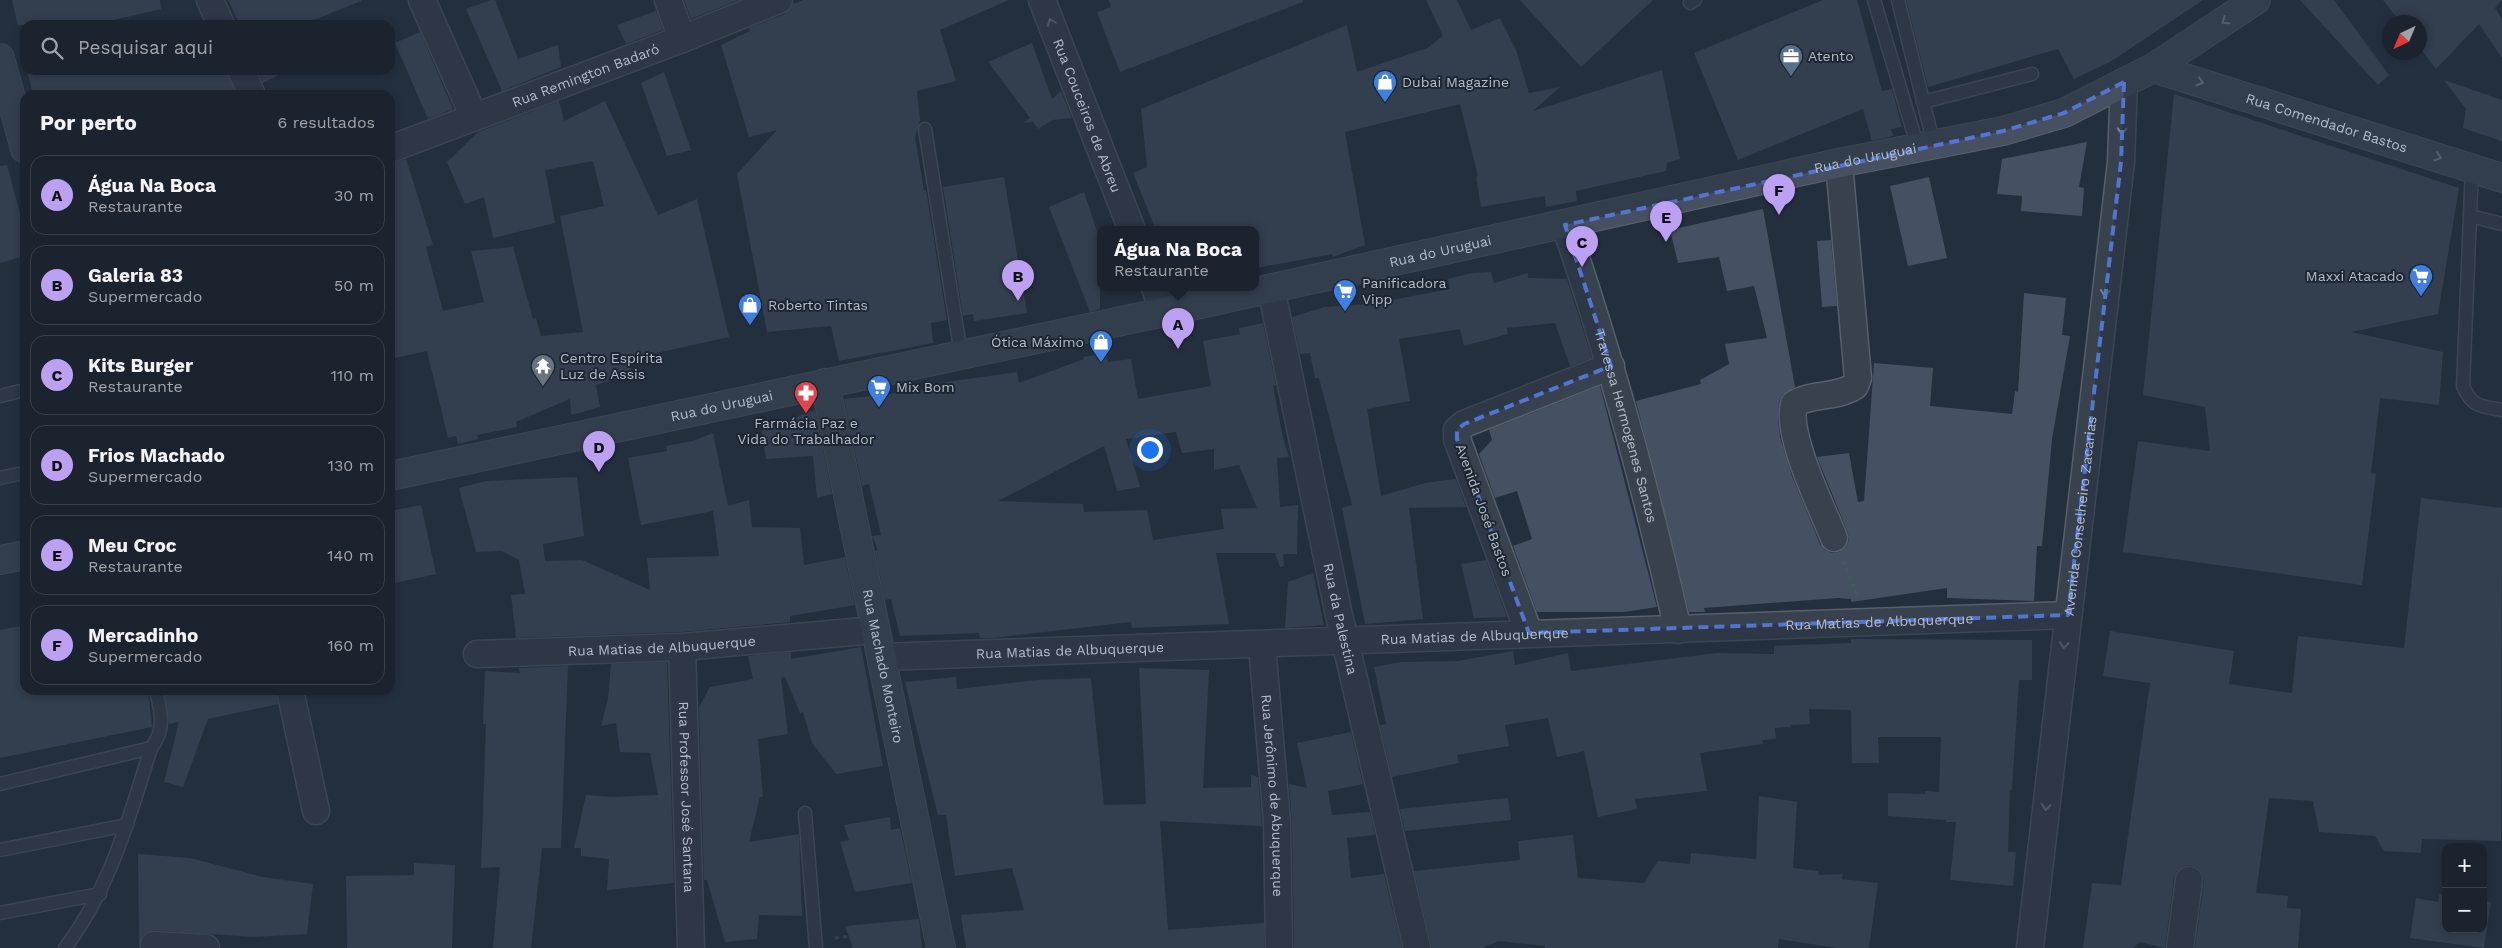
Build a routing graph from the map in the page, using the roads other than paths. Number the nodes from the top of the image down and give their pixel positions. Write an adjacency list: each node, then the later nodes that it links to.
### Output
1 (210, 0): 9 (street)
2 (422, 0): 18 (street)
3 (668, 0): 10 (street)
4 (780, 0): 10 (street, Rua Remington Badaró)
5 (1042, 0): 29 (street, Rua Couceiros de Abreu, one-way to 5)
6 (1874, 0): 21 (lane)
7 (1898, 0): 17 (lane)
8 (2256, 0): 12 (street, Rua do Uruguai, one-way to 12)
9 (219, 20)
10 (682, 39): 18 (street, Rua Remington Badaró)
11 (0, 58): 20 (street)
12 (2153, 68): 15 (street, Rua do Uruguai); 24 (street, Rua Comendador Bastos, one-way to 24)
13 (2032, 74): 17 (lane)
14 (243, 75): 16 (street)
15 (2124, 82): 21 (street, Rua do Uruguai); 46 (street, Avenida Conselheiro Zacarias, one-way to 46)
16 (250, 90)
17 (1923, 102): 21 (lane)
18 (474, 116): 22 (street, Rua Remington Badaró)
19 (925, 129): 34 (lane)
20 (20, 131)
21 (1926, 146): 23 (street, Rua do Uruguai)
22 (395, 147)
23 (1839, 163): 28 (street, Rua do Uruguai); 43 (street)
24 (2472, 168): 25 (street, Rua Comendador Bastos); 26 (lane)
25 (2502, 178)
26 (2470, 216): 27 (lane); 39 (lane)
27 (2502, 224)
28 (1564, 225): 30 (street, Rua do Uruguai); 35 (street, Travessa Hermogenes Santos)
29 (1130, 226)
30 (1271, 288): 31 (street, Rua do Uruguai); 50 (street, Rua da Palestina)
31 (1259, 289)
32 (1243, 291): 33 (street, Rua do Uruguai)
33 (1160, 300): 34 (street, Rua do Uruguai)
34 (961, 354): 36 (street, Rua do Uruguai)
35 (1611, 366): 48 (street, Travessa Hermogenes Santos); 49 (street, Avenida José Bastos)
36 (825, 383): 41 (street, Rua do Uruguai); 47 (street, Rua Machado Monteiro)
37 (20, 391): 38 (lane)
38 (0, 396)
39 (2502, 410)
40 (20, 474): 42 (lane)
41 (395, 475)
42 (0, 478)
43 (1834, 538)
44 (20, 556): 45 (street)
45 (0, 560)
46 (2068, 615): 48 (street, Rua Matias de Albuquerque); 74 (street, Avenida Conselheiro Zacarias, one-way to 74)
47 (875, 630): 52 (street, Rua Matias de Albuquerque); 54 (street, Rua Machado Monteiro)
48 (1678, 630): 49 (street, Rua Matias de Albuquerque)
49 (1529, 634): 50 (street, Rua Matias de Albuquerque)
50 (1345, 640): 51 (street, Rua Matias de Albuquerque); 73 (street, Rua da Palestina)
51 (1262, 645): 54 (street, Rua Matias de Albuquerque); 72 (street, Rua Jerônimo de Abuquerque)
52 (682, 647): 53 (street, Rua Matias de Albuquerque); 71 (street, Rua Professor José Santana)
53 (477, 654)
54 (881, 657): 66 (street, Rua Machado Monteiro)
55 (157, 695): 57 (lane)
56 (291, 695): 59 (street)
57 (150, 748): 58 (lane); 61 (lane)
58 (0, 784)
59 (316, 810)
60 (805, 813): 67 (lane)
61 (127, 825): 62 (lane); 64 (lane)
62 (0, 850)
63 (2189, 880): 75 (street)
64 (100, 894): 65 (lane); 69 (lane)
65 (0, 913)
66 (939, 936)
67 (817, 944)
68 (154, 946): 70 (street)
69 (65, 948)
70 (206, 948)
71 (691, 948)
72 (1279, 948)
73 (1417, 948)
74 (2030, 948)
75 (2180, 948)

